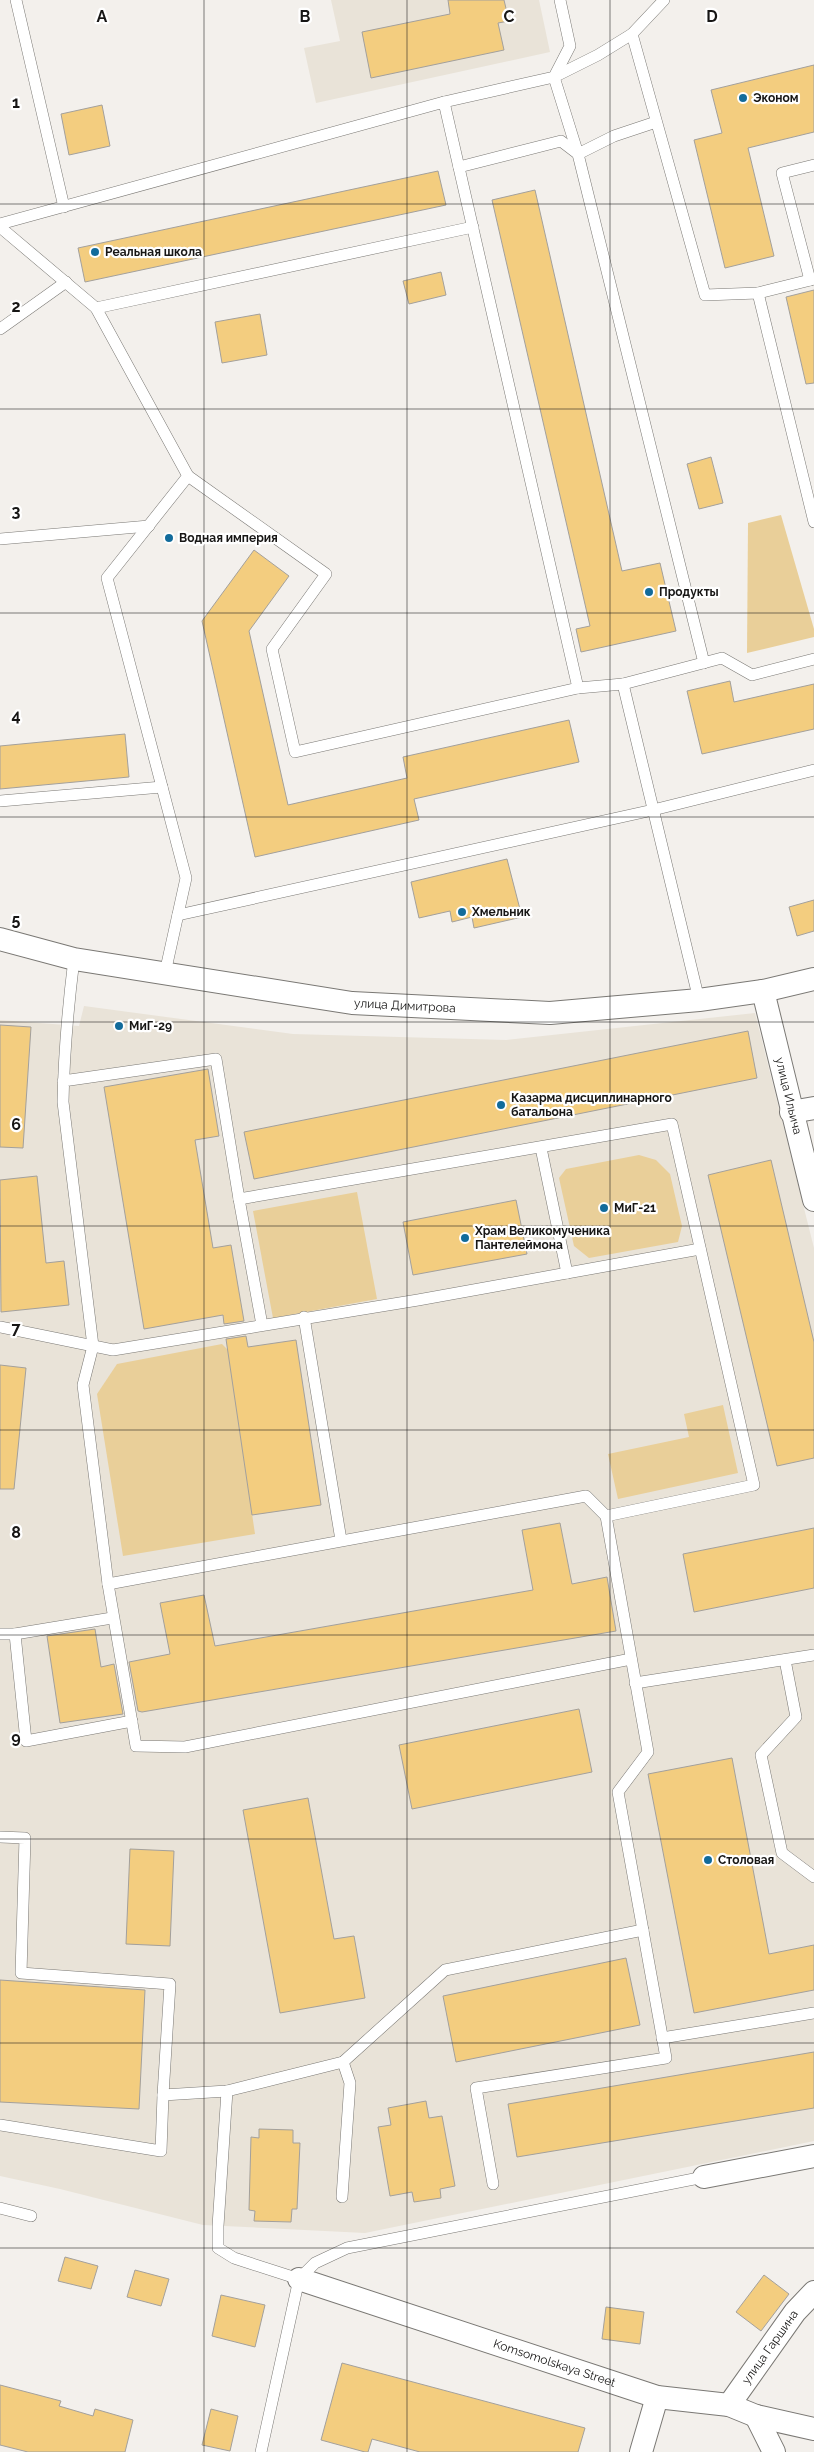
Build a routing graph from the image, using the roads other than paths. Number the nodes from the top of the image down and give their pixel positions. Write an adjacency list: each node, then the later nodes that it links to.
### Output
1 (16, 0): 11 (lane)
2 (560, 0): 5 (lane)
3 (664, 0): 4 (lane)
4 (632, 34): 5 (lane); 7 (lane)
5 (554, 77): 6 (lane); 8 (lane)
6 (444, 102): 10 (lane); 11 (lane)
7 (656, 122): 8 (lane); 16 (lane)
8 (578, 154): 10 (lane); 24 (lane)
9 (814, 165): 14 (lane)
10 (459, 167): 13 (lane)
11 (64, 207): 12 (lane)
12 (0, 225): 15 (lane)
13 (473, 227): 17 (lane); 26 (lane)
14 (812, 279): 16 (lane)
15 (66, 282): 17 (lane); 18 (lane)
16 (758, 294): 20 (lane)
17 (96, 308): 19 (lane)
18 (0, 329)
19 (188, 476): 21 (lane); 26 (lane)
20 (814, 522)
21 (149, 526): 22 (lane); 28 (lane)
22 (0, 538)
23 (814, 659): 24 (lane)
24 (704, 663): 25 (lane)
25 (623, 684): 26 (lane); 30 (lane)
26 (578, 688)
27 (814, 770): 30 (lane)
28 (162, 787): 29 (lane); 31 (lane)
29 (0, 801)
30 (653, 810): 31 (lane); 37 (lane)
31 (178, 915): 34 (lane)
32 (0, 939): 33 (street, улица Димитрова)
33 (74, 959): 34 (street, улица Димитрова); 38 (lane)
34 (165, 974): 37 (street, улица Димитрова)
35 (814, 979): 36 (street, улица Димитрова)
36 (763, 990): 37 (street, улица Димитрова); 40 (street, улица Ильича)
37 (699, 1000)
38 (63, 1080): 42 (lane); 49 (lane)
39 (814, 1108): 40 (street)
40 (791, 1112): 43 (street, улица Ильича)
41 (541, 1148): 42 (lane); 44 (lane); 45 (lane)
42 (239, 1199): 47 (lane)
43 (814, 1200)
44 (700, 1249): 45 (lane); 50 (lane)
45 (567, 1273): 46 (lane)
46 (304, 1318): 47 (lane); 51 (lane)
47 (262, 1325): 49 (lane)
48 (0, 1327): 49 (lane)
49 (93, 1346): 52 (lane)
50 (606, 1516): 51 (lane); 57 (lane)
51 (341, 1540): 52 (lane)
52 (108, 1584): 53 (lane)
53 (112, 1618): 55 (lane); 60 (lane)
54 (0, 1634): 55 (lane)
55 (15, 1634): 60 (lane)
56 (814, 1655): 58 (lane)
57 (631, 1659): 59 (lane); 60 (lane)
58 (785, 1660): 59 (lane); 62 (lane)
59 (635, 1683): 63 (lane)
60 (132, 1721)
61 (0, 1836): 68 (lane)
62 (814, 1877)
63 (643, 1930): 65 (lane); 66 (lane)
64 (814, 2013): 65 (lane)
65 (662, 2038): 72 (lane)
66 (342, 2062): 67 (lane); 73 (lane)
67 (227, 2090): 68 (lane); 76 (lane)
68 (163, 2095): 69 (lane)
69 (0, 2125)
70 (814, 2156): 71 (street)
71 (704, 2177): 76 (lane)
72 (493, 2184)
73 (342, 2198)
74 (0, 2208): 75 (lane)
75 (30, 2216)
76 (299, 2280): 78 (street, Komsomolskaya Street); 82 (lane)
77 (814, 2292): 79 (street, улица Гаршина)
78 (657, 2397): 79 (street, Komsomolskaya Street); 83 (street)
79 (729, 2405): 80 (street, Komsomolskaya Street)
80 (756, 2416): 81 (street, Komsomolskaya Street); 84 (street)
81 (814, 2429)
82 (261, 2452)
83 (641, 2452)
84 (774, 2452)

